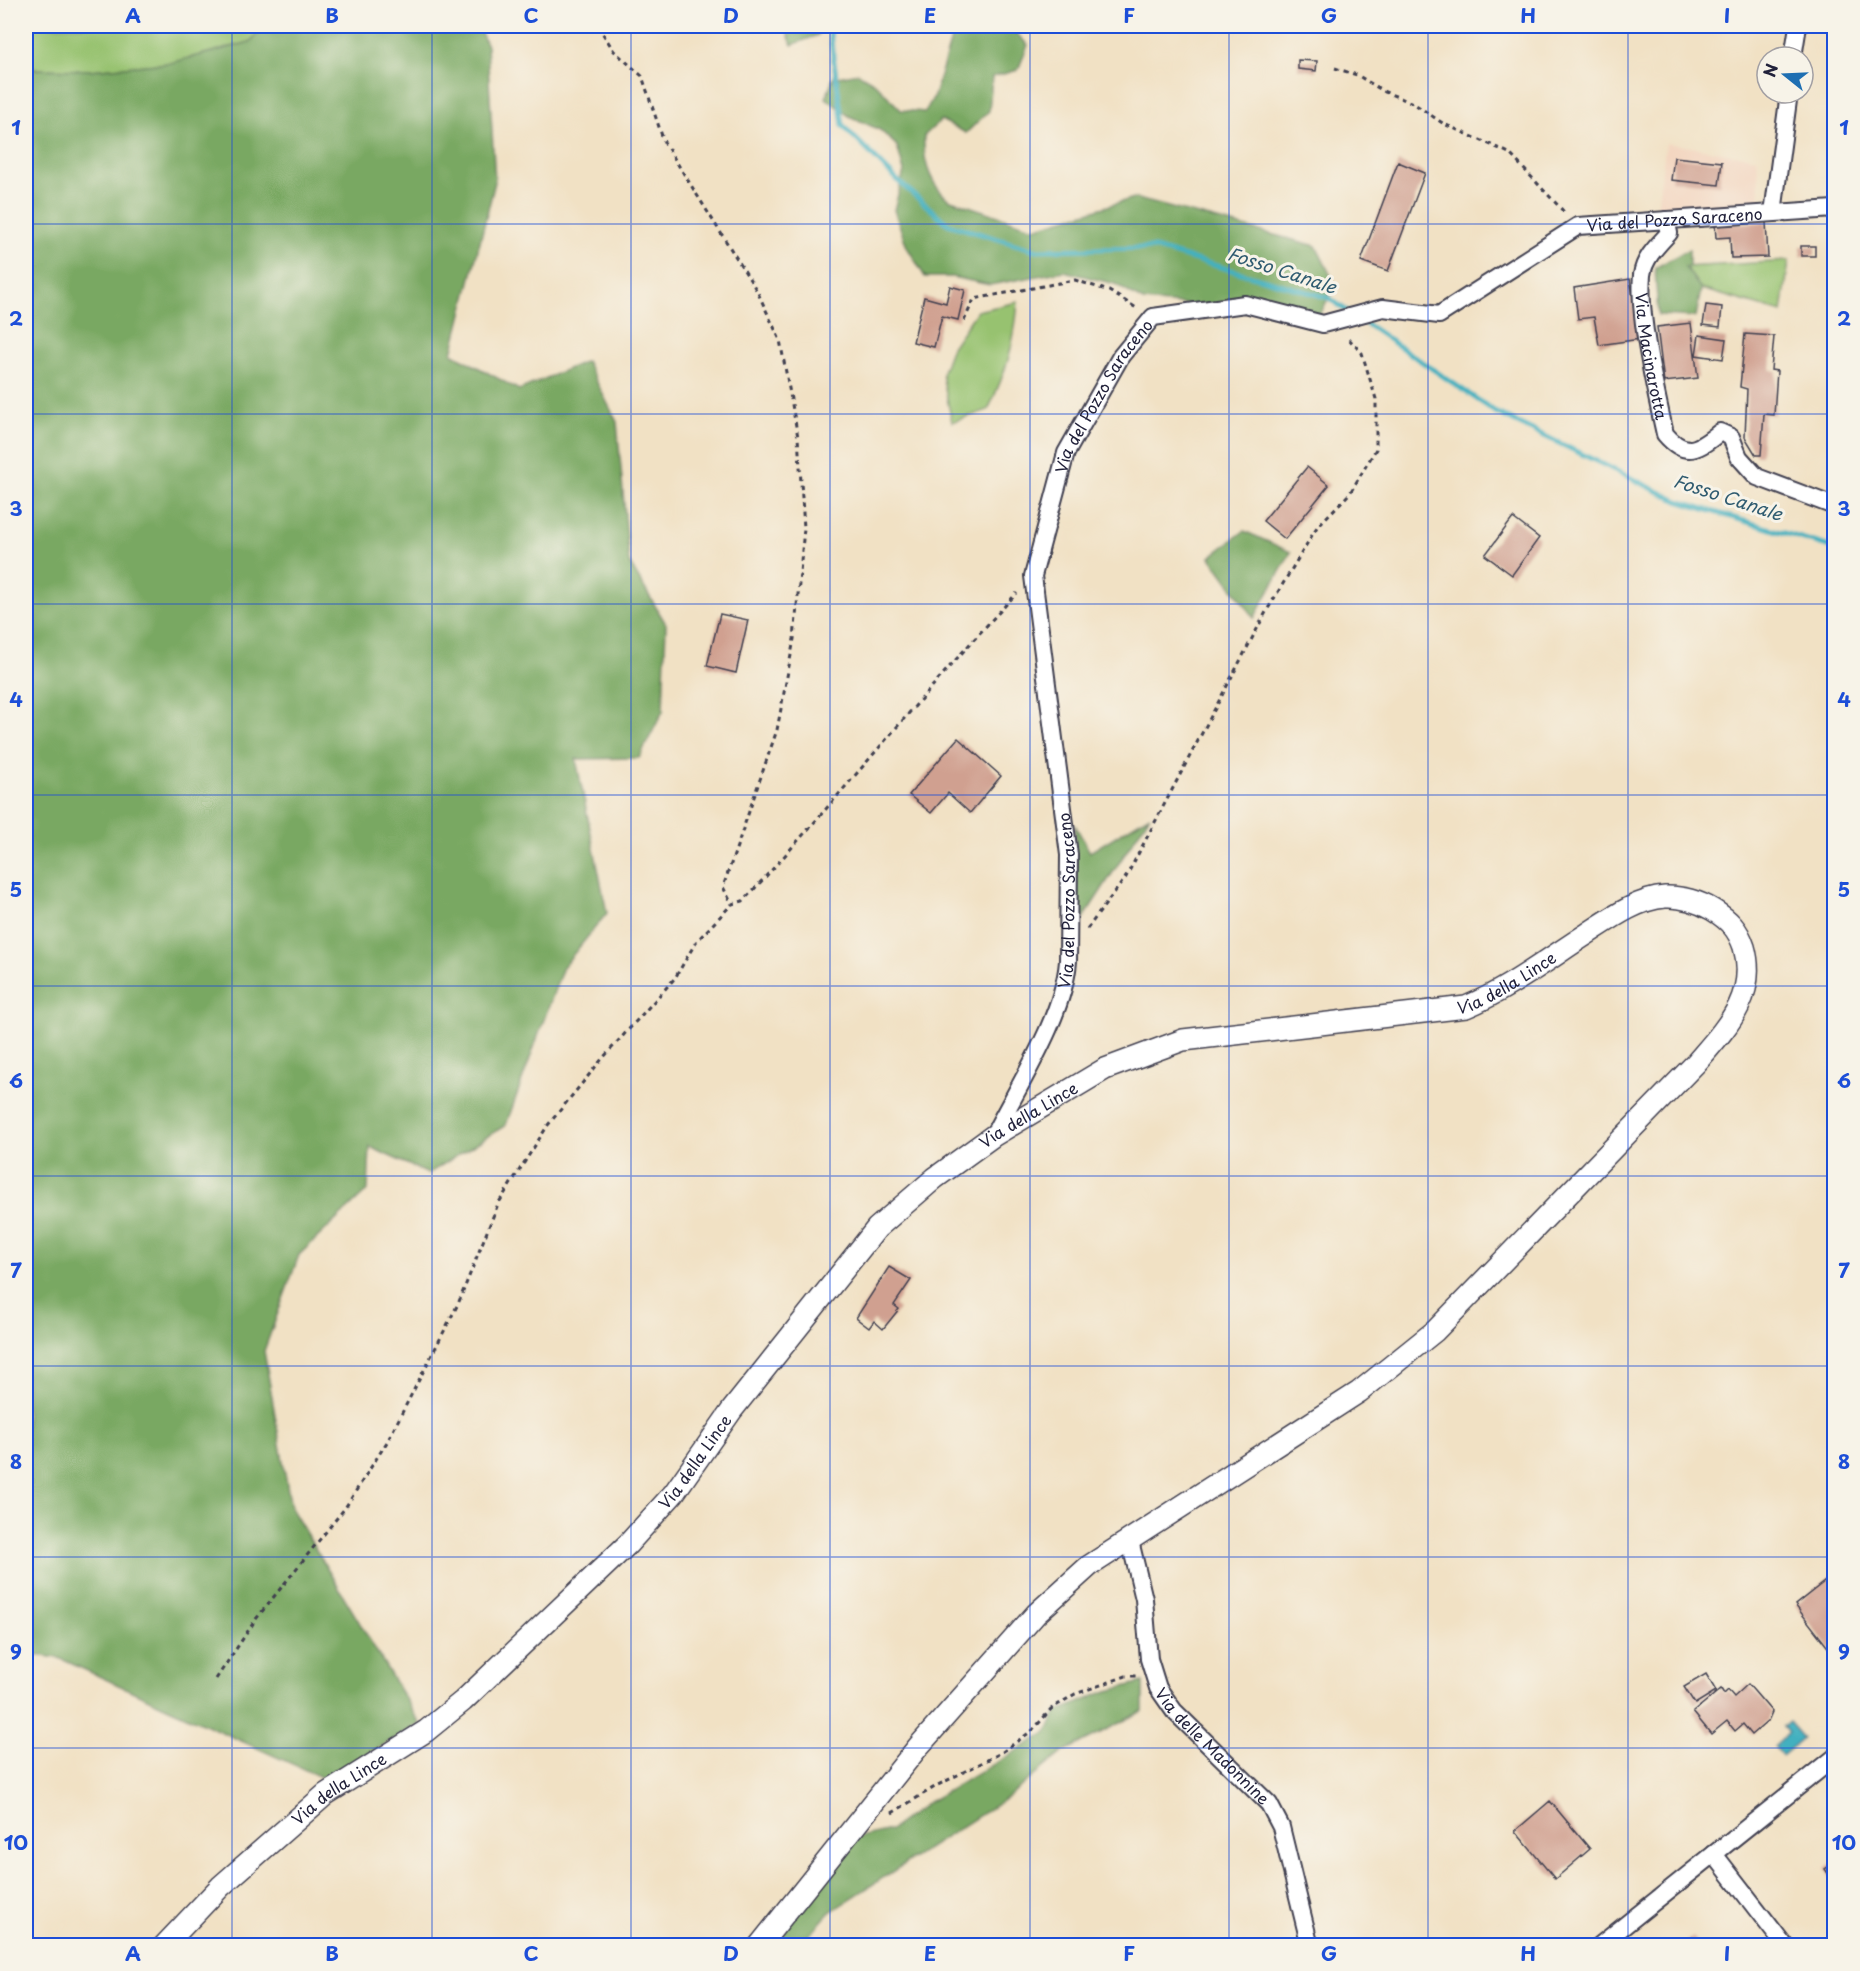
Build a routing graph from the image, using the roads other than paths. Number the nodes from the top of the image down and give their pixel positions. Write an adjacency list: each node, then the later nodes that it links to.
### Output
1 (1798, 26): 2 (street)
2 (1795, 45)
3 (1787, 105): 5 (street)
4 (1834, 209): 5 (street, Via del Pozzo Saraceno)
5 (1773, 213): 6 (street, Via del Pozzo Saraceno)
6 (1666, 220): 7 (street, Via Macinarotta); 8 (street, Via del Pozzo Saraceno)
7 (1834, 506)
8 (993, 1136): 9 (street, Via della Lince); 12 (street, Via della Lince)
9 (1130, 1541): 13 (street, Via della Lince); 14 (street, Via delle Madonnine)
10 (1834, 1758): 11 (street)
11 (1714, 1854): 15 (street); 16 (street)
12 (164, 1946)
13 (759, 1946)
14 (1310, 1946)
15 (1599, 1946)
16 (1785, 1946)

